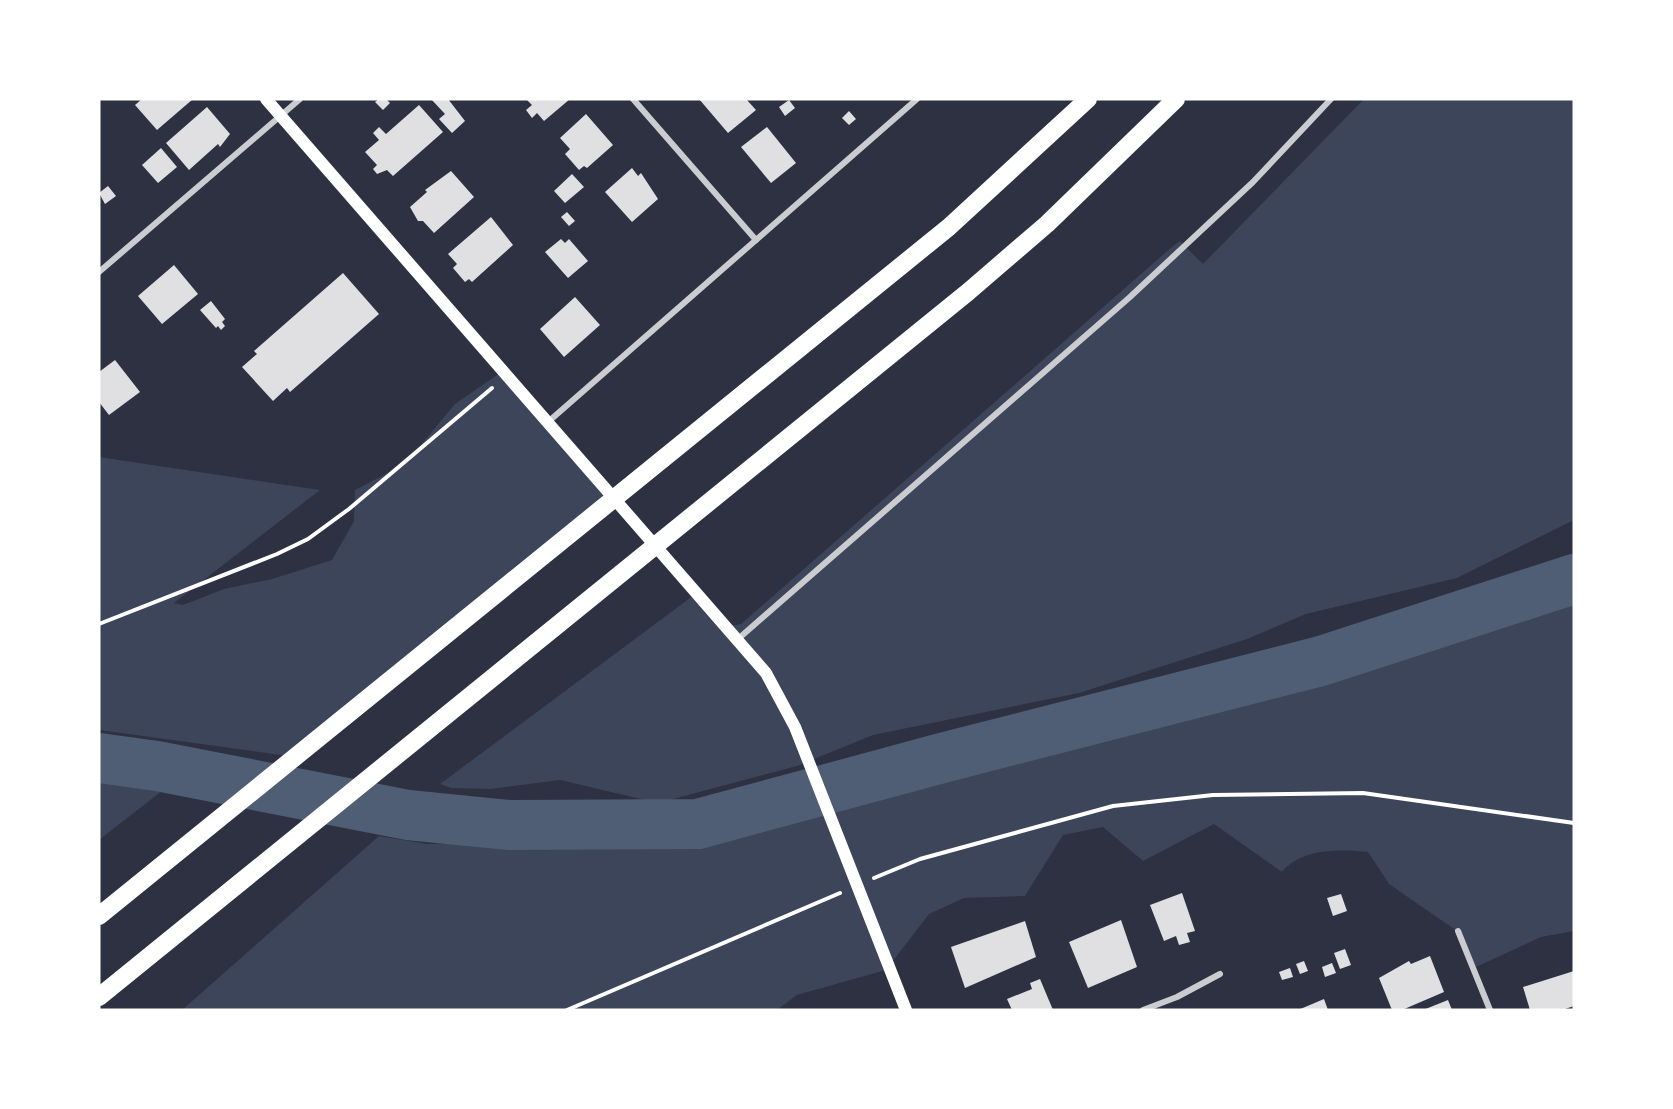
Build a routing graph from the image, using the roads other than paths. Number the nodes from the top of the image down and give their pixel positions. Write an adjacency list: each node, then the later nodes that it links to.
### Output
1 (266, 99): 8 (main road)
2 (300, 99): 8 (street)
3 (633, 99): 9 (street)
4 (917, 99): 9 (street)
5 (1088, 99): 13 (highway)
6 (1176, 99): 16 (highway)
7 (1331, 99): 12 (street)
8 (281, 116): 10 (street); 11 (main road)
9 (756, 240): 11 (street)
10 (99, 272)
11 (548, 422): 12 (main road)
12 (738, 639): 17 (main road)
13 (99, 916)
14 (1458, 931): 19 (street)
15 (1220, 974): 18 (street)
16 (99, 997)
17 (906, 1010)
18 (1143, 1010)
19 (1490, 1010)

